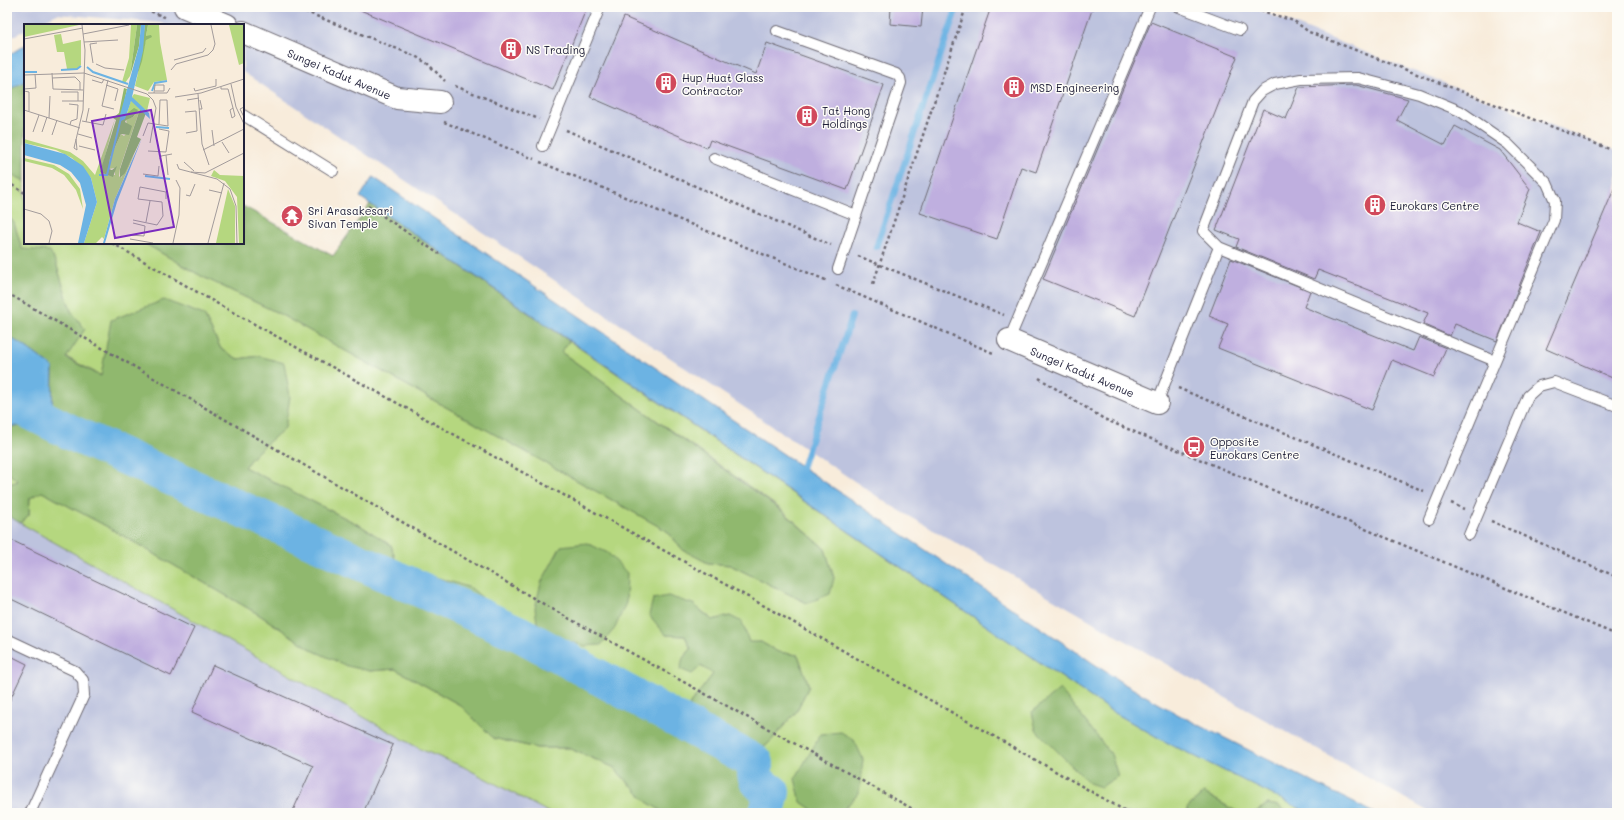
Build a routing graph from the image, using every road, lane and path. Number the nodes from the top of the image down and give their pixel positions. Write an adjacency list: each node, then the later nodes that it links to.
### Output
1 (140, 7): 8 (path)
2 (294, 7): 15 (path)
3 (600, 7): 15 (lane)
4 (966, 7): 28 (path)
5 (1150, 7): 32 (lane)
6 (1179, 7): 10 (lane)
7 (1249, 7): 17 (path)
8 (189, 14): 9 (street)
9 (224, 24)
10 (1240, 30)
11 (777, 31): 23 (lane)
12 (244, 32): 13 (street, Sungei Kadut Avenue)
13 (440, 111): 33 (path)
14 (244, 116): 19 (lane)
15 (552, 124): 16 (lane); 26 (path)
16 (543, 146)
17 (1617, 152)
18 (714, 158): 23 (lane)
19 (333, 171)
20 (7, 182): 21 (path)
21 (24, 192)
22 (368, 206): 27 (path)
23 (856, 215): 26 (lane)
24 (114, 244): 48 (path)
25 (1219, 248): 34 (lane); 34 (lane); 36 (lane)
26 (844, 250): 28 (path); 29 (lane)
27 (439, 254)
28 (880, 264): 30 (path); 32 (path)
29 (838, 269)
30 (873, 284)
31 (7, 293): 47 (path)
32 (1017, 320): 33 (lane)
33 (1004, 348): 37 (street, Sungei Kadut Avenue)
34 (1495, 361): 39 (lane)
35 (1033, 374): 44 (path)
36 (1165, 383): 37 (lane); 39 (path)
37 (1157, 403)
38 (1617, 406): 40 (lane)
39 (1438, 497): 40 (path); 41 (lane)
40 (1476, 514): 42 (lane); 43 (path)
41 (1430, 519)
42 (1469, 535)
43 (1617, 577)
44 (1617, 636)
45 (7, 639): 46 (lane)
46 (30, 813)
47 (920, 813)
48 (1129, 813)

